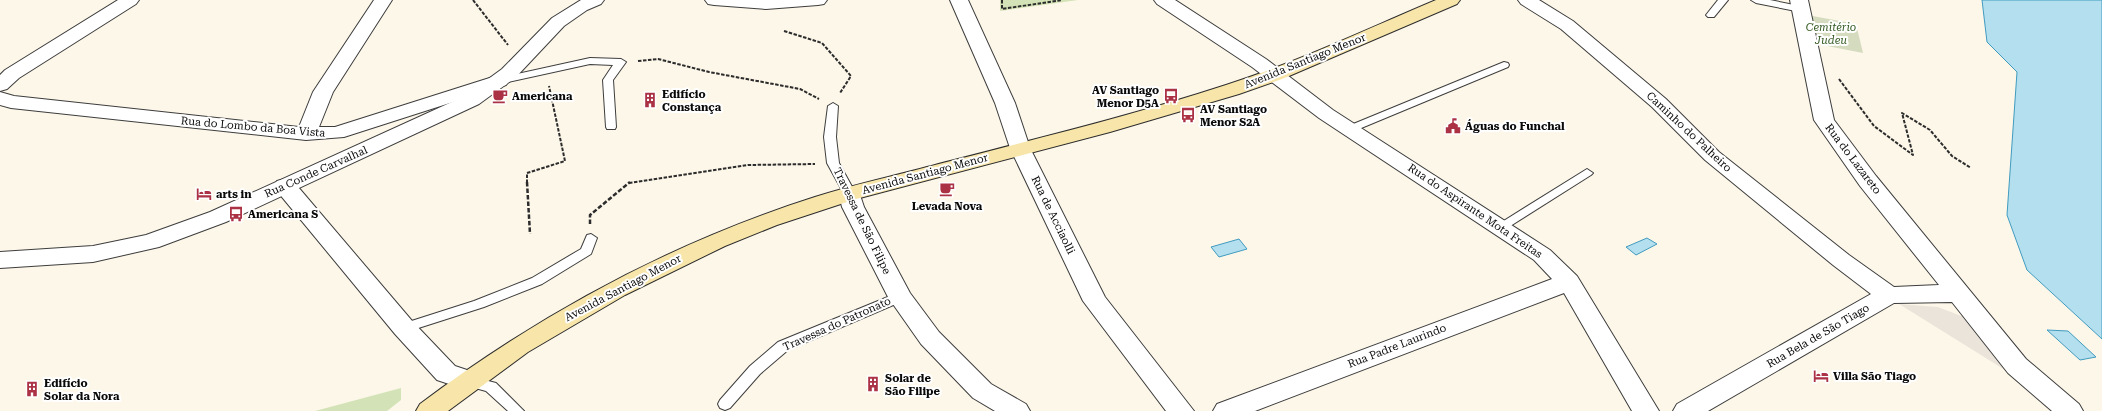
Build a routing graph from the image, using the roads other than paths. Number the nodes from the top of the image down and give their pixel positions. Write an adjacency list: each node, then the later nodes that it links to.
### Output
1 (130, 0): 18 (street)
2 (383, 0): 23 (street)
3 (595, 0): 17 (street, Rua Conde Carvalhal)
4 (714, 0): 12 (street)
5 (818, 0): 12 (street)
6 (959, 0): 24 (street, Rua de Acciaolli)
7 (1451, 0): 16 (main road, Avenida Santiago Menor)
8 (1527, 0): 33 (street, Caminho do Palheiro)
9 (1723, 0): 14 (lane)
10 (1756, 0): 13 (lane)
11 (1168, 1): 16 (street, Rua do Aspirante Mota Freitas)
12 (787, 2)
13 (1800, 4): 32 (street, Rua do Lazareto)
14 (1711, 15)
15 (1504, 65): 22 (lane)
16 (1275, 75): 22 (street, Rua do Aspirante Mota Freitas); 24 (main road, Avenida Santiago Menor)
17 (499, 81): 21 (lane); 23 (street, Rua do Lombo da Boa Vista); 26 (street, Rua Conde Carvalhal)
18 (0, 85)
19 (0, 98): 23 (street, Rua do Lombo da Boa Vista)
20 (833, 106): 27 (lane, Travessa de São Filipe)
21 (611, 127)
22 (1350, 129): 28 (street, Rua do Aspirante Mota Freitas)
23 (306, 134)
24 (1020, 148): 27 (main road, Avenida Santiago Menor); 41 (street, Rua de Acciaolli)
25 (1587, 173): 28 (lane)
26 (285, 186): 30 (street, Rua Conde Carvalhal); 35 (street)
27 (850, 194): 34 (street, Travessa de São Filipe); 36 (main road, Avenida Santiago Menor)
28 (1500, 227): 31 (street, Rua do Aspirante Mota Freitas)
29 (591, 238): 35 (lane)
30 (0, 260)
31 (1569, 282): 42 (street, Rua Padre Laurindo); 43 (street, Rua do Aspirante Mota Freitas)
32 (1960, 293): 33 (street, Rua Bela de São Tiago); 45 (street, Rua do Lazareto)
33 (1889, 295): 44 (street, Rua Bela de São Tiago)
34 (900, 297): 37 (lane, Travessa do Patronato); 40 (street, Travessa de São Filipe)
35 (404, 328): 36 (street)
36 (467, 380): 38 (main road, Avenida Santiago Menor); 39 (lane)
37 (725, 404)
38 (429, 411)
39 (517, 411)
40 (1017, 411)
41 (1181, 411)
42 (1226, 411)
43 (1646, 411)
44 (1686, 411)
45 (2070, 411)

